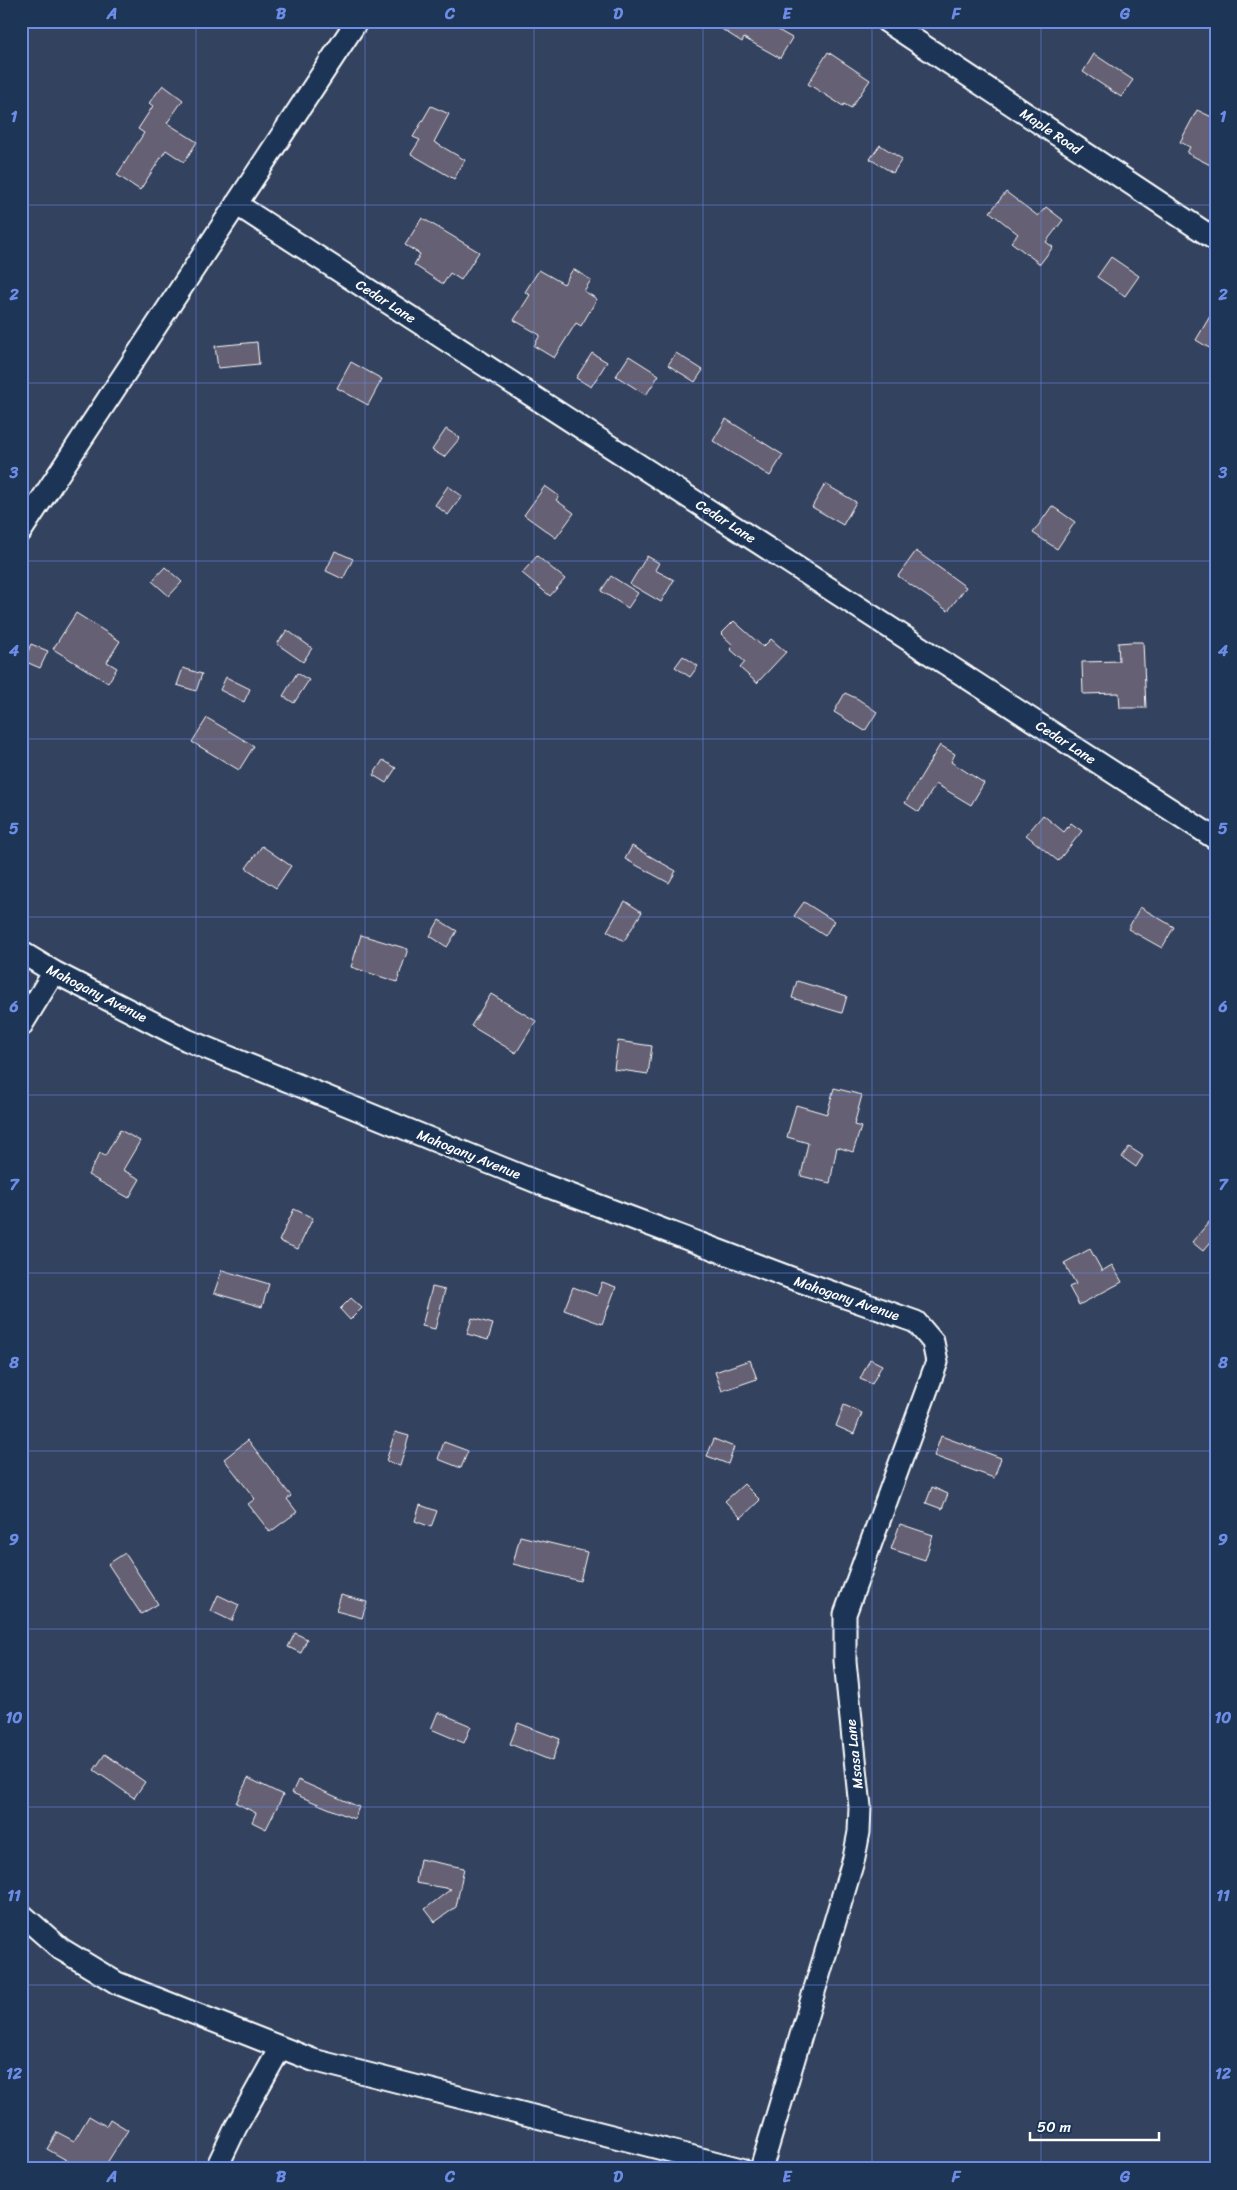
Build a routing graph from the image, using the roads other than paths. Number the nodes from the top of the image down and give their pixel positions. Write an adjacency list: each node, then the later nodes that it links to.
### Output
1 (356, 21): 3 (street)
2 (886, 21): 4 (street, Maple Road)
3 (236, 204): 5 (street); 6 (street, Cedar Lane)
4 (1216, 240)
5 (21, 531)
6 (1216, 839)
7 (21, 952): 8 (street, Mahogany Avenue)
8 (54, 972): 9 (street); 10 (street, Mahogany Avenue)
9 (21, 1026)
10 (930, 1337): 15 (street, Msasa Lane)
11 (21, 1914): 12 (street)
12 (280, 2048): 13 (street); 14 (street)
13 (216, 2169)
14 (741, 2169)
15 (761, 2169)

